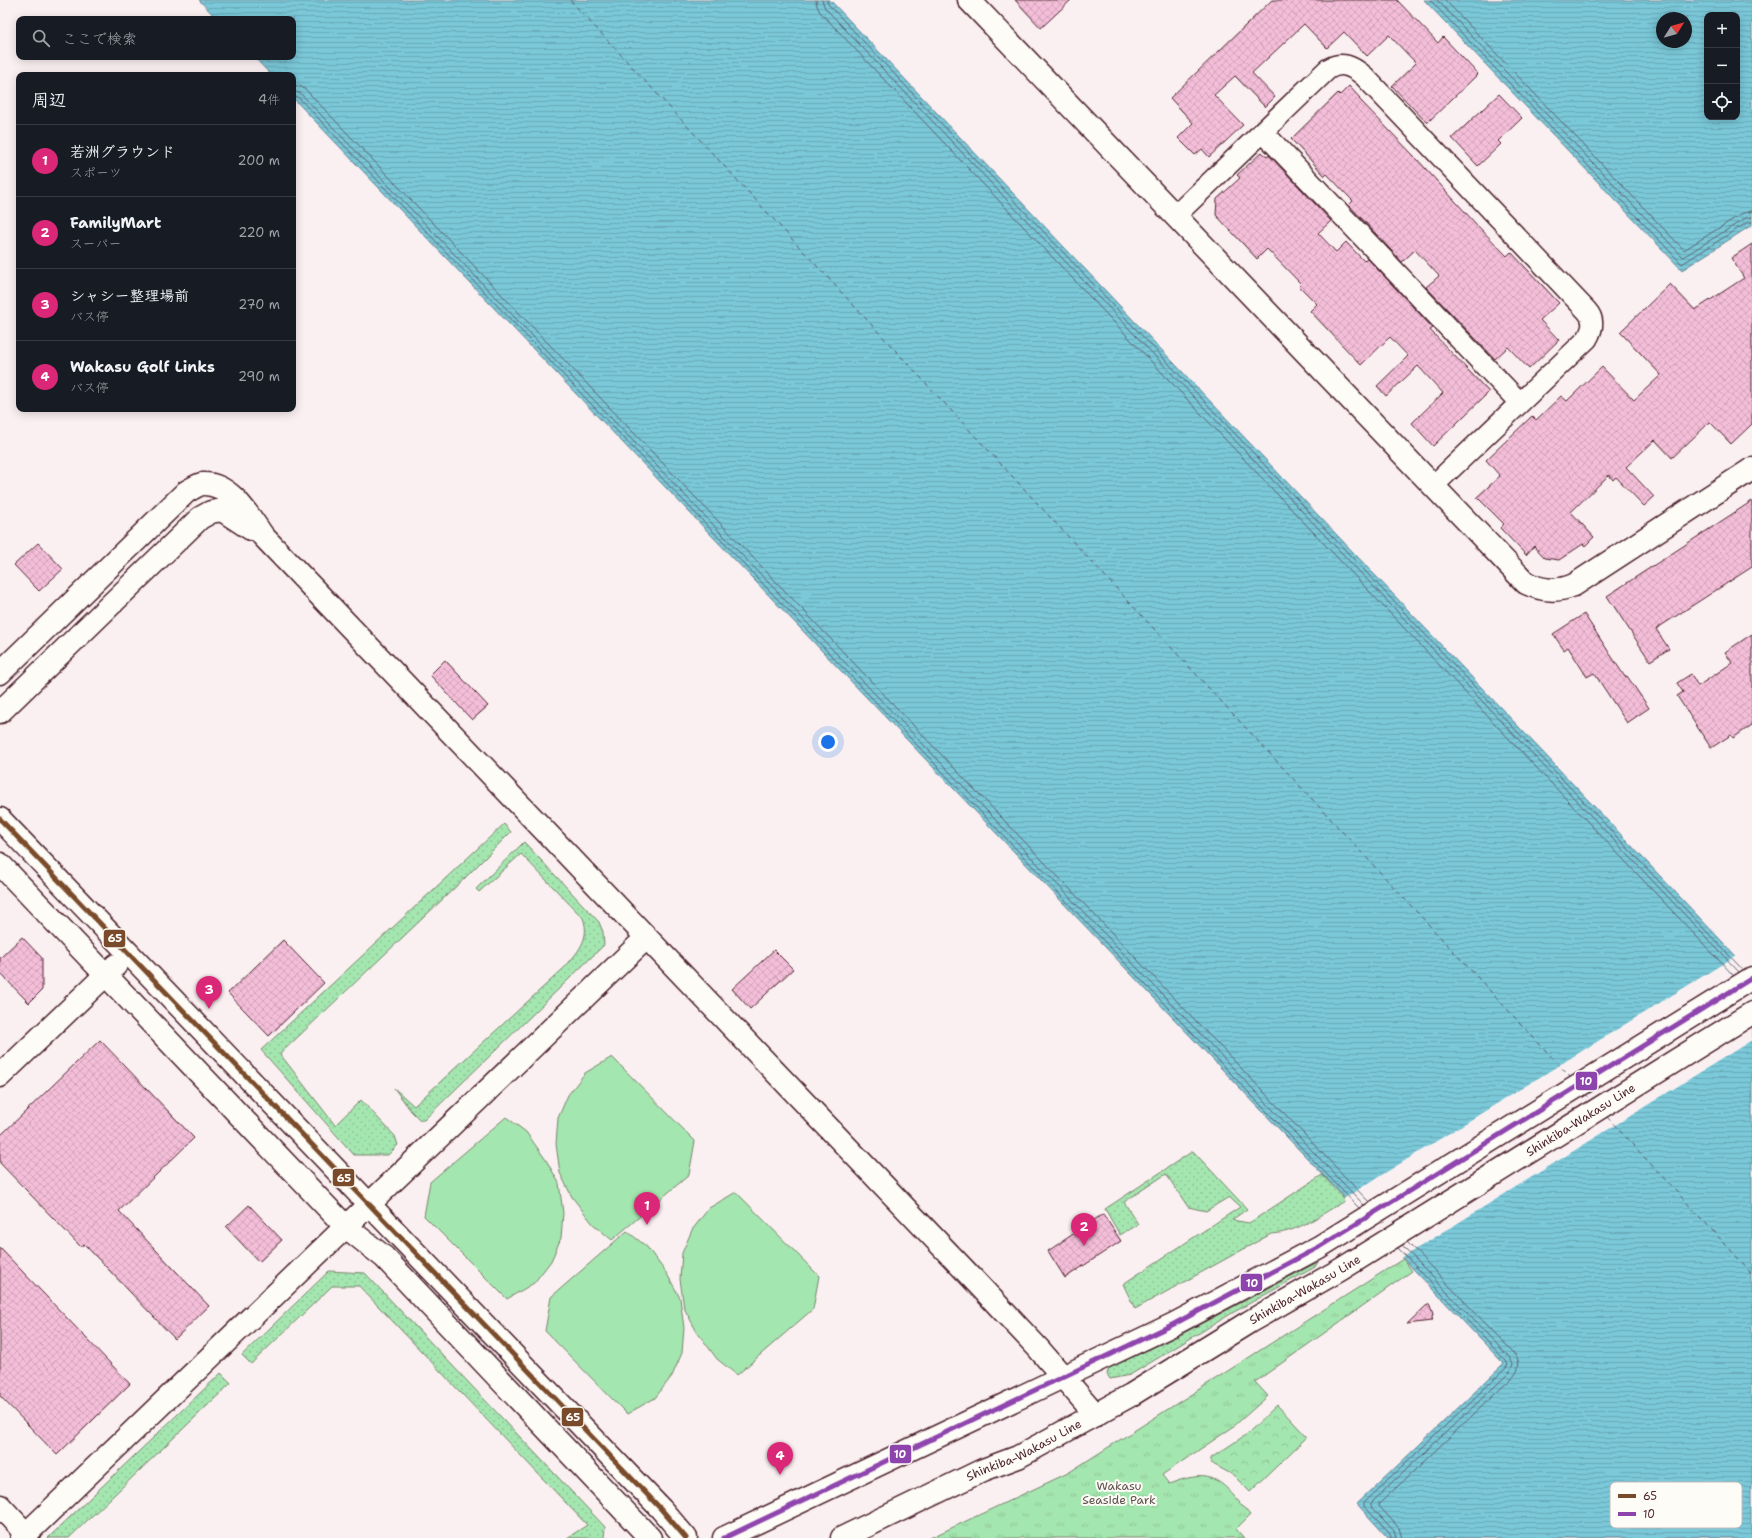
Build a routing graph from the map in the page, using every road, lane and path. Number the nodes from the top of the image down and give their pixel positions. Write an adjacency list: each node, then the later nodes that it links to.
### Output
1 (978, 3): 3 (street)
2 (1263, 132): 3 (street); 4 (street); 4 (street)
3 (1175, 216): 6 (street)
4 (1520, 403): 6 (street)
5 (1752, 469): 6 (street)
6 (1433, 486)
7 (263, 536): 8 (street); 9 (street); 12 (street)
8 (0, 673)
9 (0, 712)
10 (0, 819): 13 (street)
11 (0, 864): 14 (street)
12 (646, 938): 18 (street); 20 (street)
13 (128, 953): 14 (street); 18 (street)
14 (105, 975): 17 (street); 19 (street)
15 (1752, 978): 20 (street)
16 (1752, 1013): 21 (street, Shinkiba-Wakasu Line)
17 (0, 1076)
18 (370, 1204): 19 (street); 25 (street)
19 (346, 1227): 23 (street); 24 (street)
20 (1063, 1376): 21 (street); 26 (street)
21 (1096, 1415): 27 (street, Shinkiba-Wakasu Line)
22 (0, 1506): 23 (street)
23 (24, 1536)
24 (650, 1538)
25 (686, 1538)
26 (724, 1538)
27 (842, 1538)

